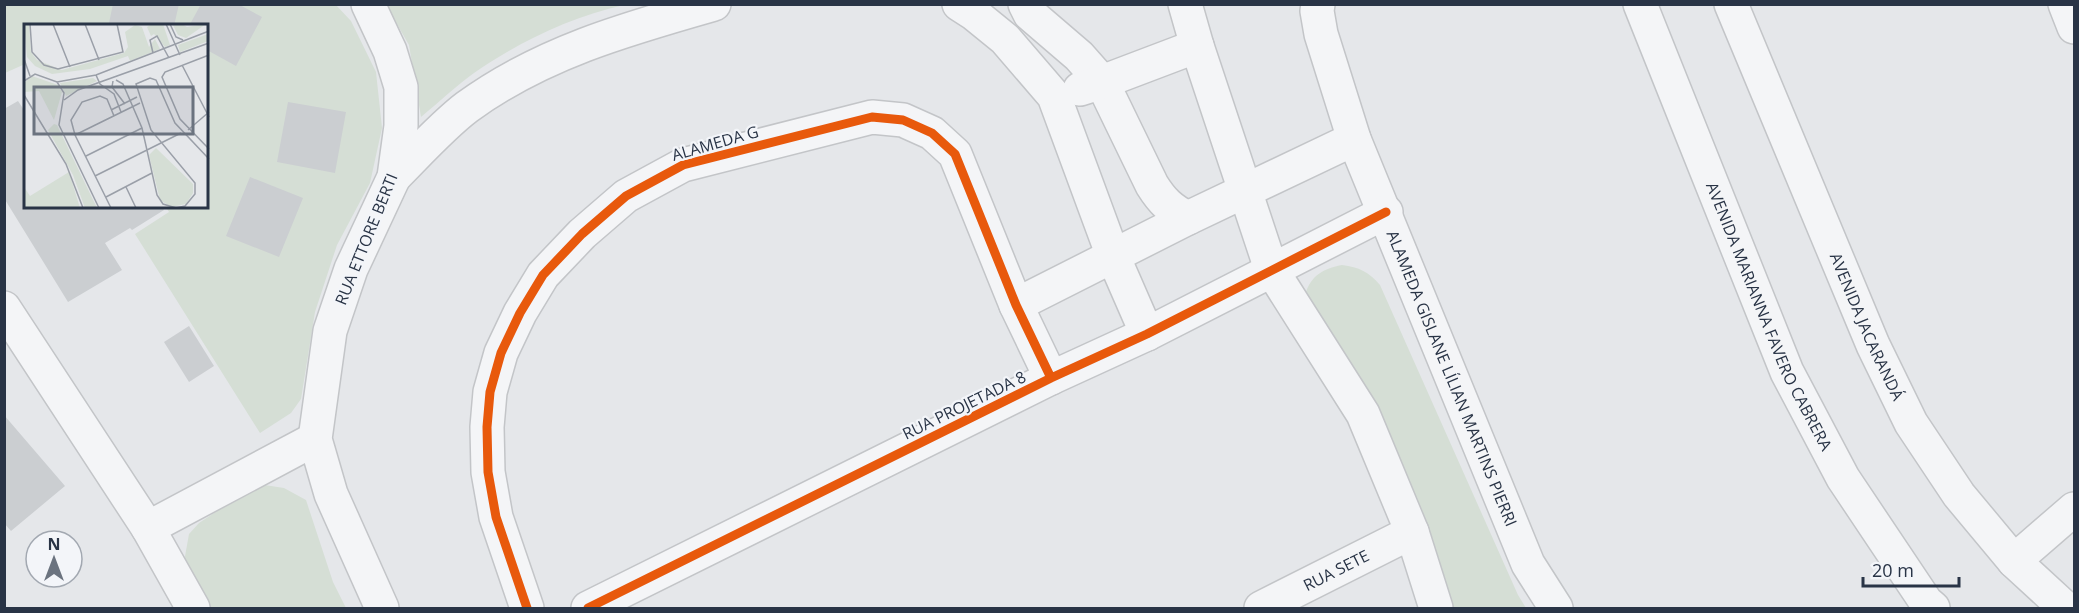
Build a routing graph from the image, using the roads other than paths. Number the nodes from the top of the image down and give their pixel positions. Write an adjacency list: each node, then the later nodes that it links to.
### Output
1 (368, 4): 15 (street, RUA ETTORE BERTI)
2 (714, 4): 15 (street)
3 (958, 4): 13 (street)
4 (1025, 4): 12 (street)
5 (1185, 4): 11 (street)
6 (1318, 4): 14 (street, ALAMEDA GISLANE LÍLIAN MARTINS PIERRI)
7 (1640, 4): 30 (street, AVENIDA MARIANNA FAVERO CABRERA)
8 (1731, 4): 29 (street, AVENIDA JACARANDÁ)
9 (2065, 4): 10 (street)
10 (2074, 27)
11 (1197, 46): 12 (street); 16 (street)
12 (1102, 82): 13 (street); 18 (street)
13 (1054, 96): 19 (street)
14 (1354, 139): 16 (street); 17 (street, ALAMEDA GISLANE LÍLIAN MARTINS PIERRI)
15 (394, 177): 25 (street, RUA ETTORE BERTI)
16 (1244, 192): 18 (street); 20 (street)
17 (1386, 212): 20 (street, RUA PROJETADA 8); 37 (street, ALAMEDA GISLANE LÍLIAN MARTINS PIERRI)
18 (1188, 218): 19 (street)
19 (1113, 256): 21 (street); 23 (street)
20 (1271, 270): 23 (street, RUA PROJETADA 8); 28 (street)
21 (1016, 305): 24 (street, ALAMEDA G); 33 (street, ALAMEDA G)
22 (4, 308): 27 (street)
23 (1147, 334): 24 (street, RUA PROJETADA 8)
24 (1052, 378): 34 (street, RUA PROJETADA 8)
25 (315, 439): 27 (street); 32 (street, RUA ETTORE BERTI)
26 (2074, 509): 29 (street)
27 (148, 528): 31 (street)
28 (1412, 532): 35 (street, RUA SETE); 36 (street)
29 (2014, 561): 38 (street, AVENIDA JACARANDÁ)
30 (1924, 606)
31 (194, 609)
32 (382, 609)
33 (527, 609)
34 (588, 609)
35 (1261, 609)
36 (1436, 609)
37 (1556, 609)
38 (2065, 609)

